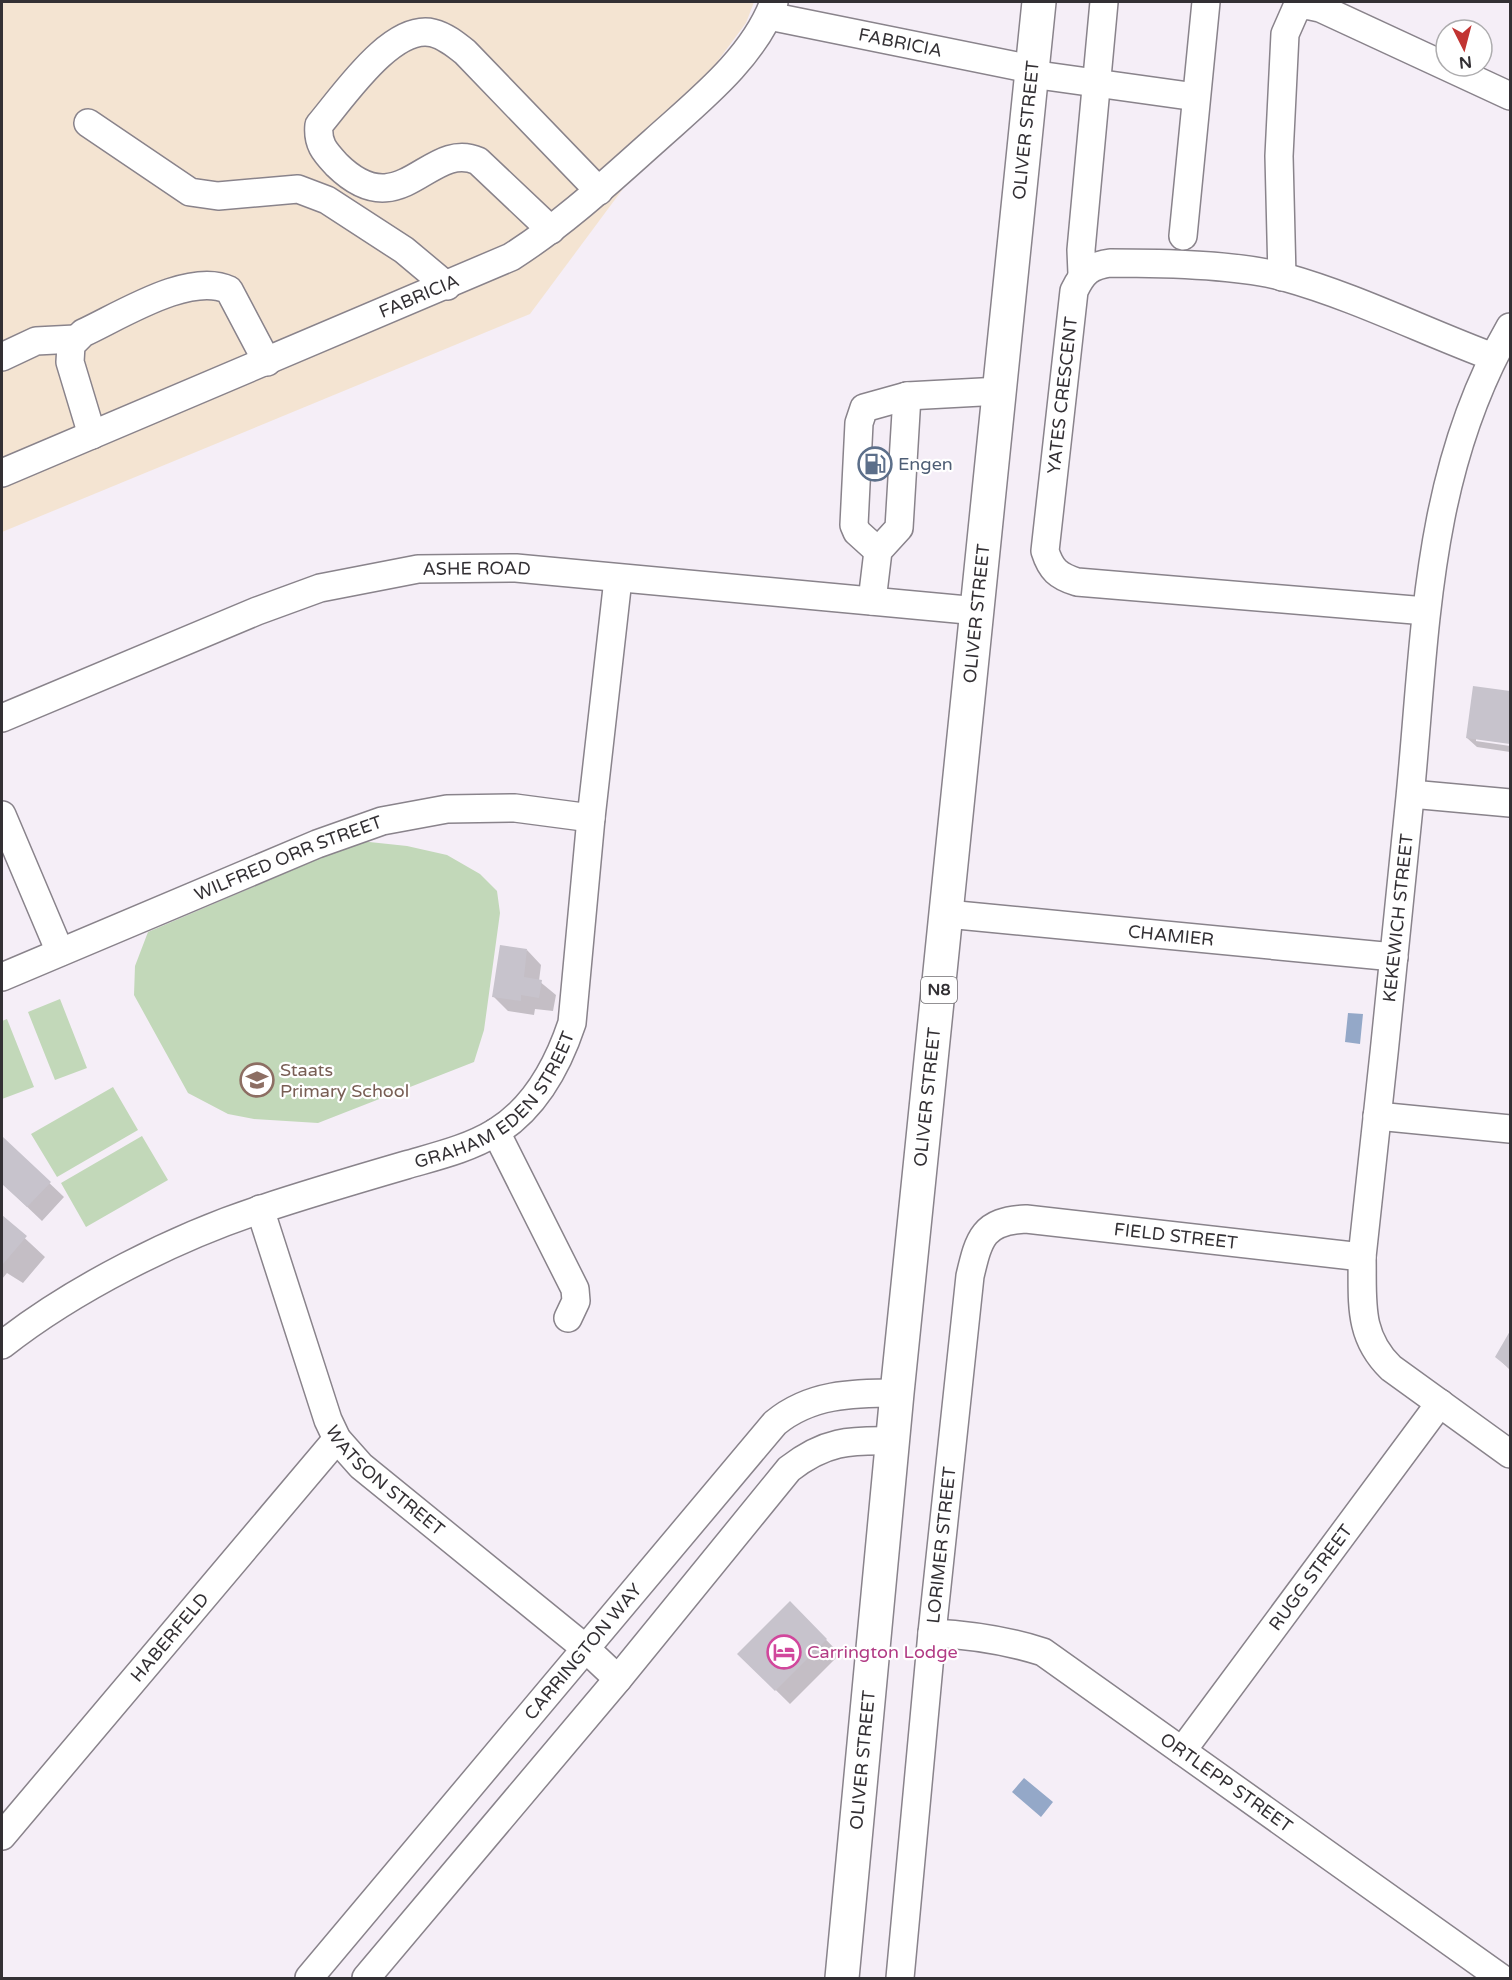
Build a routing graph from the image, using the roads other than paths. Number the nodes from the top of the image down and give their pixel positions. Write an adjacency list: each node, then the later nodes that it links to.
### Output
1 (1039, 2): 5 (highway, OLIVER STREET / N8)
2 (1104, 2): 6 (street)
3 (1206, 2): 8 (street)
4 (772, 9): 5 (street, FABRICIA); 10 (street, FABRICIA)
5 (1031, 71): 6 (street, FABRICIA); 21 (highway, OLIVER STREET / N8)
6 (1096, 84): 8 (street, FABRICIA); 13 (street)
7 (1510, 96): 14 (street)
8 (1196, 97): 12 (street)
9 (88, 123): 15 (street)
10 (599, 191): 11 (street, FABRICIA); 11 (street)
11 (551, 230): 15 (street, FABRICIA)
12 (1183, 236)
13 (1082, 274): 14 (street); 29 (street, YATES CRESCENT)
14 (1282, 277): 19 (street)
15 (447, 286): 20 (street, FABRICIA)
16 (1510, 327): 19 (street, KEKEWICH STREET)
17 (75, 339): 18 (street); 20 (street); 23 (street)
18 (2, 357)
19 (1493, 357): 29 (street, KEKEWICH STREET)
20 (267, 362): 23 (street, FABRICIA)
21 (1000, 391): 22 (street); 28 (highway, OLIVER STREET / N8)
22 (907, 396): 25 (street); 25 (street)
23 (92, 435): 24 (street, FABRICIA)
24 (2, 473)
25 (878, 550): 27 (street)
26 (618, 579): 27 (street, ASHE ROAD); 30 (street, ASHE ROAD); 34 (street, GRAHAM EDEN STREET)
27 (872, 601): 28 (street, ASHE ROAD)
28 (978, 611): 35 (highway, OLIVER STREET / N8)
29 (1426, 611): 31 (street, KEKEWICH STREET)
30 (2, 718)
31 (1411, 794): 32 (street); 37 (street, KEKEWICH STREET)
32 (1510, 803)
33 (2, 815): 36 (street)
34 (591, 818): 36 (street, WILFRED ORR STREET); 41 (street, GRAHAM EDEN STREET)
35 (947, 914): 37 (street, CHAMIER); 47 (highway, OLIVER STREET / N8)
36 (60, 952): 38 (street, WILFRED ORR STREET)
37 (1394, 957): 39 (street, KEKEWICH STREET)
38 (2, 977)
39 (1377, 1116): 40 (street); 44 (street, KEKEWICH STREET)
40 (1510, 1129)
41 (496, 1132): 42 (street, GRAHAM EDEN STREET); 45 (street)
42 (260, 1209): 46 (street, GRAHAM EDEN STREET); 49 (street, WATSON STREET)
43 (992, 1226): 44 (street, FIELD STREET); 52 (street, LORIMER STREET)
44 (1362, 1257): 48 (street, KEKEWICH STREET)
45 (568, 1318)
46 (2, 1345)
47 (897, 1393): 50 (highway, OLIVER STREET / N8); 53 (street, CARRINGTON WAY)
48 (1440, 1403): 51 (street, KEKEWICH STREET); 55 (street, RUGG STREET)
49 (337, 1438): 53 (street, WATSON STREET); 56 (street, HABERFELD)
50 (893, 1442): 54 (street); 59 (highway, OLIVER STREET / N8)
51 (1510, 1454)
52 (932, 1633): 55 (street, ORTLEPP STREET); 60 (street, LORIMER STREET)
53 (585, 1648): 54 (street, WATSON STREET); 57 (street, CARRINGTON WAY)
54 (618, 1679): 58 (street)
55 (1182, 1751): 61 (street, ORTLEPP STREET)
56 (2, 1836)
57 (309, 1978)
58 (366, 1978)
59 (842, 1978)
60 (900, 1978)
61 (1501, 1978)

